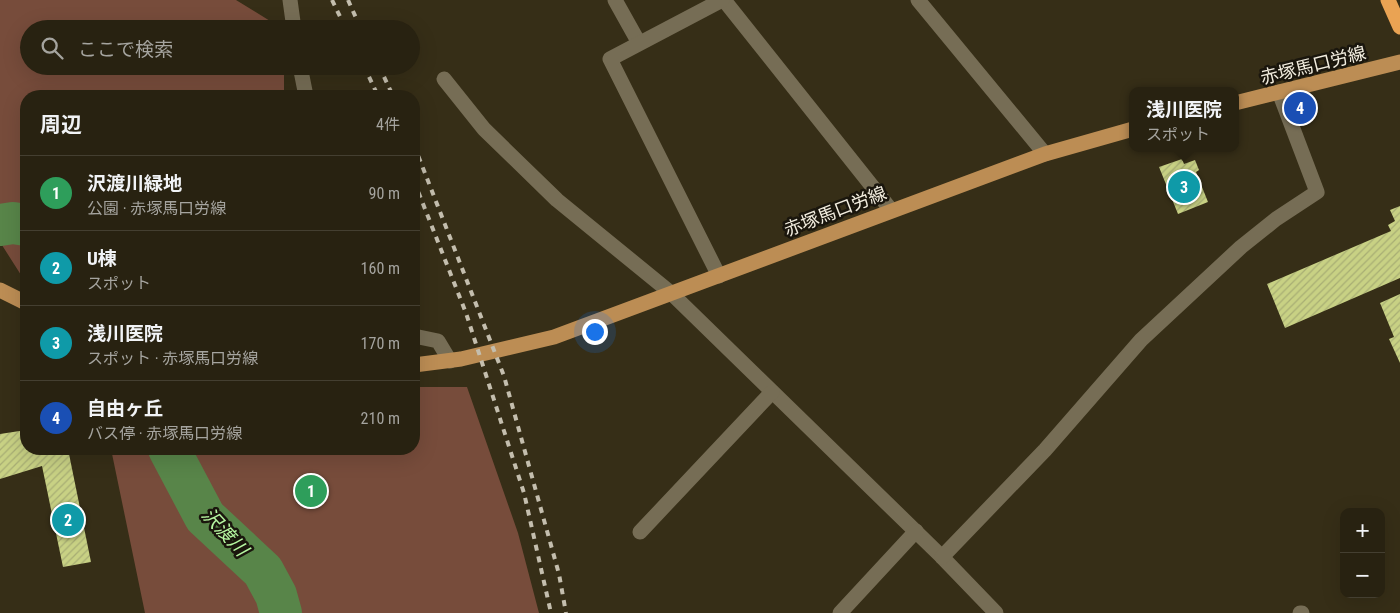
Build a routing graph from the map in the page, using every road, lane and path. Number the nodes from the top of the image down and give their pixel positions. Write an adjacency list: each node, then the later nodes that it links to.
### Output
1 (290, 0): 6 (street)
2 (615, 0): 8 (street)
3 (723, 0): 8 (street); 17 (street)
4 (918, 0): 16 (street)
5 (1388, 0): 7 (highway)
6 (293, 20)
7 (1400, 27)
8 (639, 43): 18 (street)
9 (1400, 62): 13 (main road, 赤塚馬口労線)
10 (302, 75): 12 (street)
11 (444, 79): 20 (street)
12 (305, 90)
13 (1279, 92): 14 (main road, 赤塚馬口労線); 28 (street)
14 (1239, 102)
15 (1129, 130): 16 (main road, 赤塚馬口労線)
16 (1045, 154): 17 (main road, 赤塚馬口労線)
17 (891, 210): 18 (main road, 赤塚馬口労線)
18 (718, 276): 20 (main road, 赤塚馬口労線)
19 (0, 290): 21 (main road)
20 (671, 292): 23 (main road, 赤塚馬口労線); 25 (street)
21 (20, 300)
22 (420, 337): 23 (street)
23 (455, 360): 24 (main road)
24 (420, 364)
25 (772, 392): 26 (street); 27 (street)
26 (916, 531): 28 (street); 29 (street)
27 (640, 532)
28 (942, 556): 30 (street)
29 (840, 613)
30 (996, 613)

